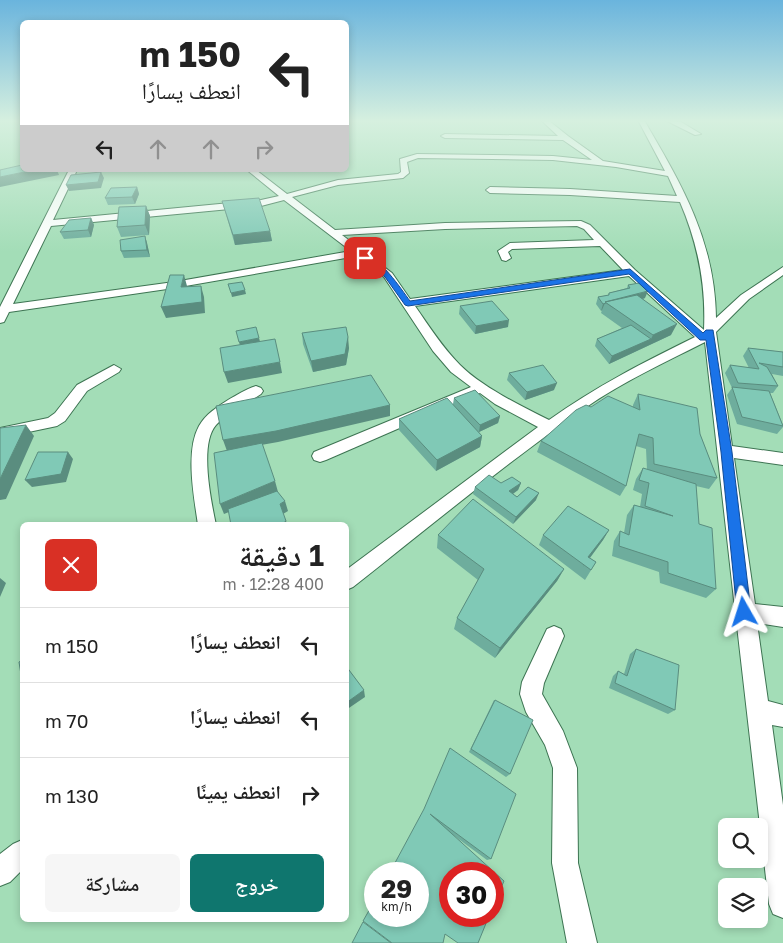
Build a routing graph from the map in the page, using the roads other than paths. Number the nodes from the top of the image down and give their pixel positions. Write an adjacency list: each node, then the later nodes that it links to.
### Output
1 (404, 164): 8 (street)
2 (608, 164): 6 (street)
3 (663, 164): 6 (street)
4 (72, 172): 10 (street)
5 (254, 172): 8 (street)
6 (668, 174): 9 (street)
7 (490, 190): 9 (street)
8 (286, 196): 10 (street); 11 (street)
9 (681, 199): 22 (street)
10 (48, 223): 20 (street)
11 (332, 233): 12 (street); 13 (street)
12 (601, 243): 14 (street); 16 (street)
13 (358, 254): 19 (street); 20 (street)
14 (506, 258)
15 (783, 270): 17 (street)
16 (630, 272): 19 (street); 22 (street)
17 (765, 282): 18 (street); 22 (street)
18 (783, 284)
19 (408, 304): 24 (street)
20 (6, 309): 21 (street)
21 (0, 319)
22 (706, 335): 26 (street); 28 (street)
23 (114, 368): 27 (street)
24 (481, 388): 26 (street); 29 (street)
25 (256, 391): 31 (street)
26 (550, 427): 32 (street)
27 (0, 433)
28 (726, 452): 30 (street); 33 (street)
29 (320, 456)
30 (783, 459)
31 (206, 522)
32 (349, 579)
33 (744, 612): 34 (street); 36 (street)
34 (783, 617)
35 (554, 636): 41 (street)
36 (758, 710): 37 (street); 40 (street)
37 (783, 716)
38 (20, 855): 39 (street)
39 (0, 872)
40 (783, 904)
41 (582, 943)

